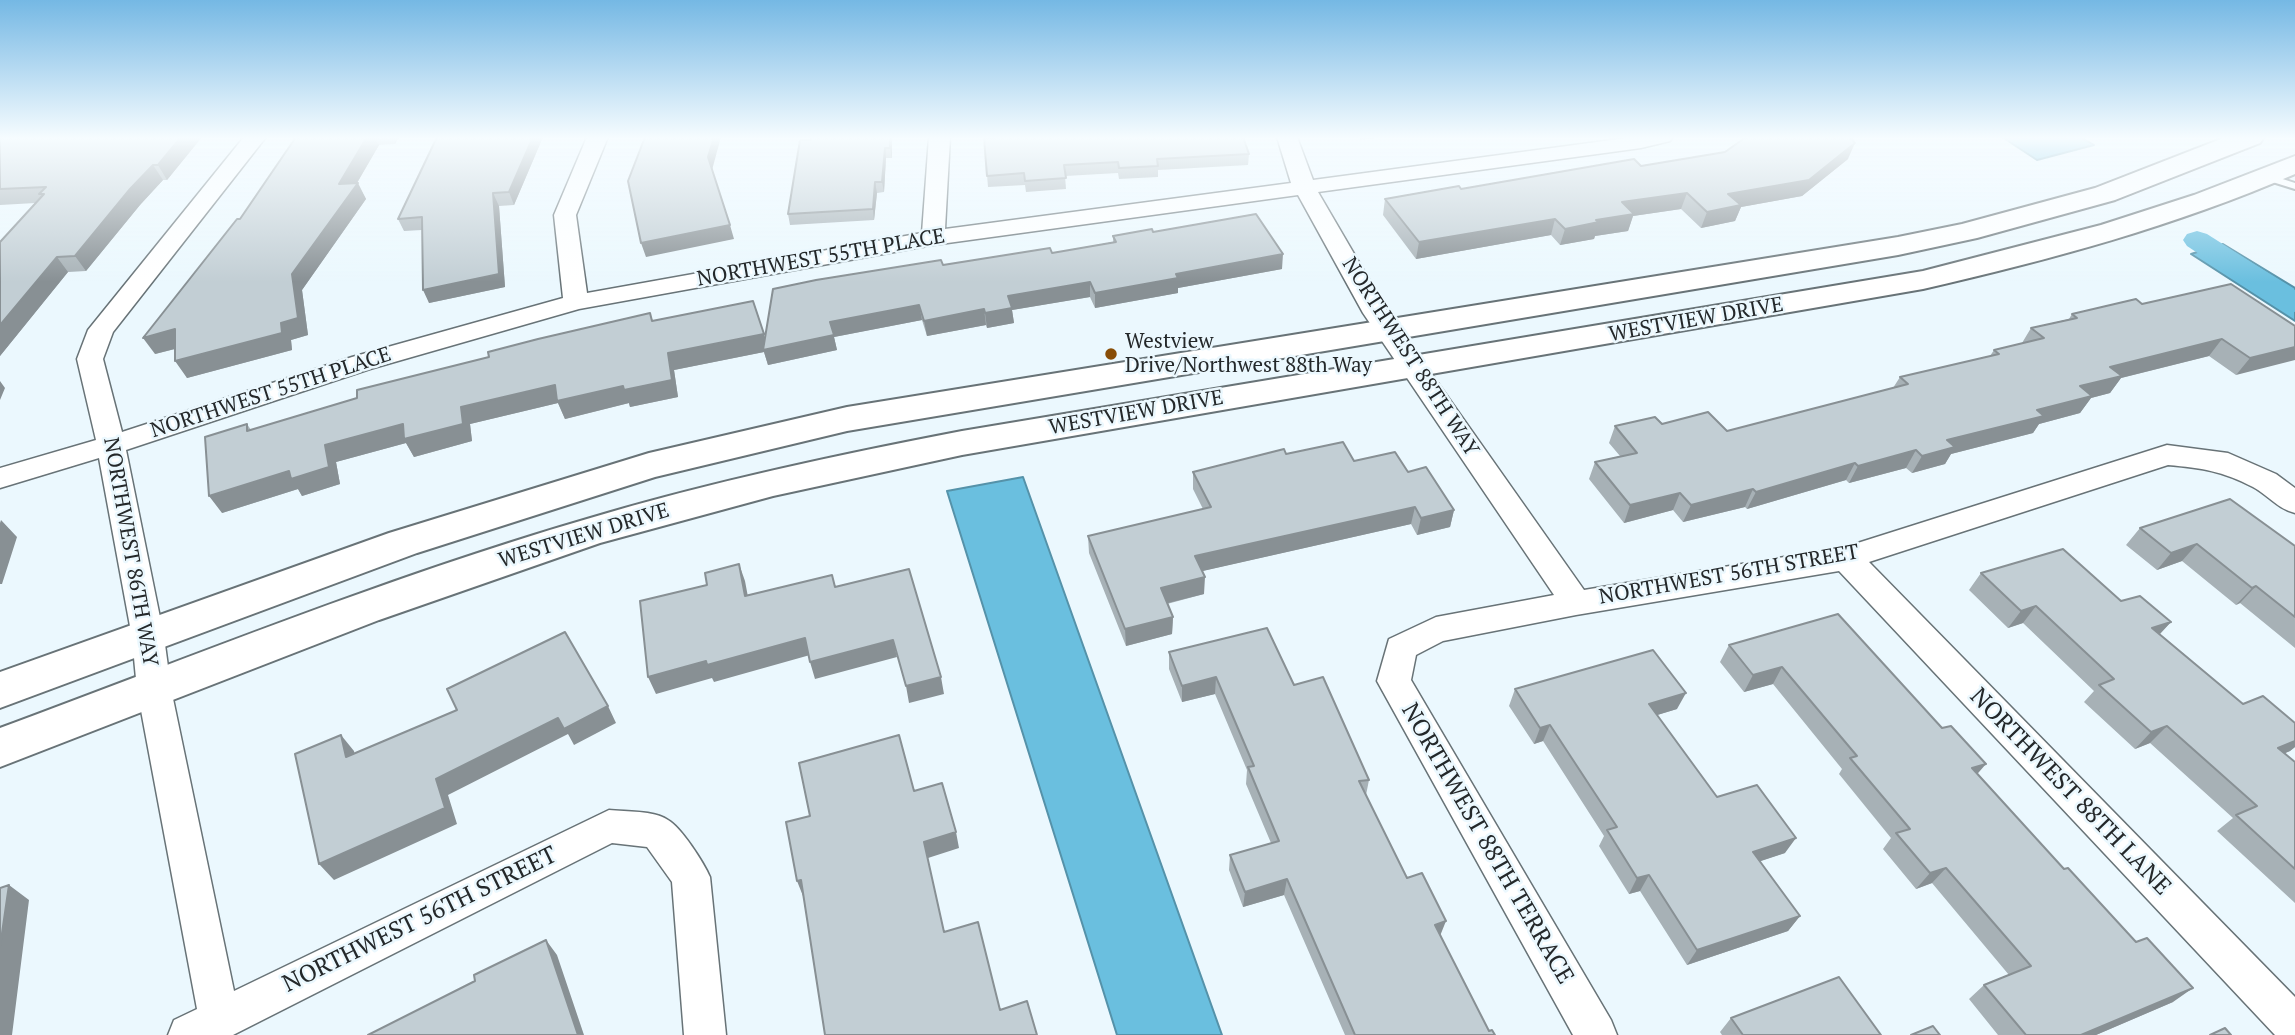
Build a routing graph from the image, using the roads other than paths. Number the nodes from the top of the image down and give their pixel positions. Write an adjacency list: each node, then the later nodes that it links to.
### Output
1 (216, 185): 12 (street, NORTHWEST 86TH WAY)
2 (577, 185): 9 (street)
3 (936, 185): 8 (street)
4 (1316, 185): 7 (street, NORTHWEST 55TH PLACE)
5 (2127, 185): 10 (street, WESTVIEW DRIVE)
6 (2246, 185): 11 (street, WESTVIEW DRIVE)
7 (1304, 187): 8 (street, NORTHWEST 55TH PLACE); 10 (street, NORTHWEST 88TH WAY)
8 (933, 238): 9 (street, NORTHWEST 55TH PLACE)
9 (576, 302): 12 (street, NORTHWEST 55TH PLACE)
10 (1389, 331): 11 (street, NORTHWEST 88TH WAY); 17 (street, WESTVIEW DRIVE)
11 (1414, 367): 16 (street, NORTHWEST 88TH WAY); 19 (street, WESTVIEW DRIVE)
12 (111, 445): 13 (street, NORTHWEST 55TH PLACE); 17 (street, NORTHWEST 86TH WAY)
13 (0, 478)
14 (2295, 503): 15 (street, NORTHWEST 56TH STREET)
15 (1846, 558): 16 (street, NORTHWEST 56TH STREET); 22 (street, NORTHWEST 88TH LANE)
16 (1576, 603): 18 (street, NORTHWEST 56TH STREET)
17 (148, 637): 19 (street, NORTHWEST 86TH WAY); 20 (street, WESTVIEW DRIVE)
18 (1401, 648): 25 (street, NORTHWEST 88TH TERRACE)
19 (154, 689): 21 (street, WESTVIEW DRIVE); 23 (street, NORTHWEST 86TH WAY)
20 (0, 690)
21 (0, 748)
22 (2295, 1026)
23 (204, 1027): 24 (street, NORTHWEST 56TH STREET)
24 (705, 1035)
25 (1596, 1035)

